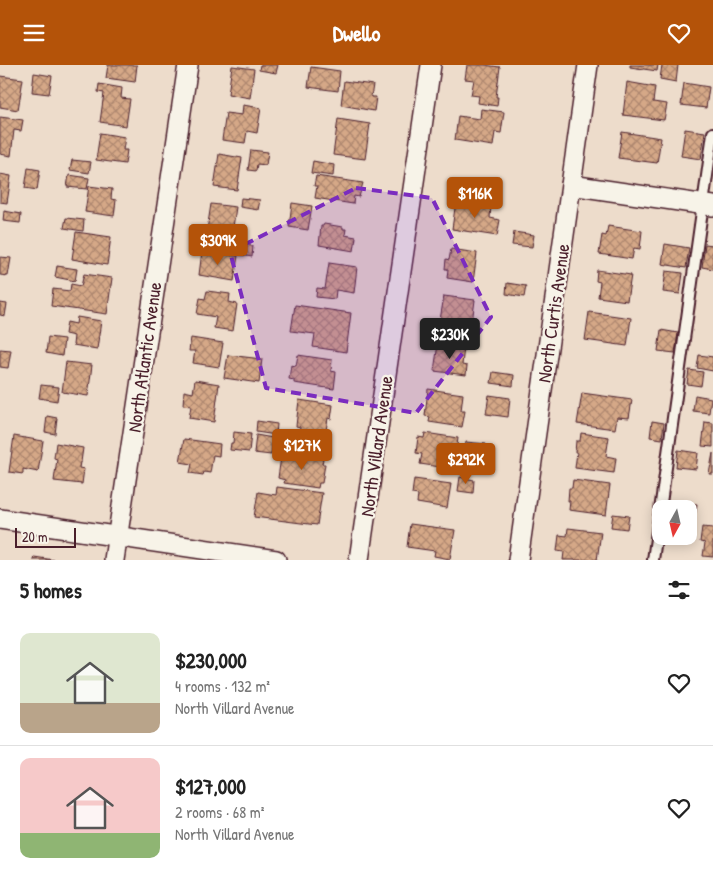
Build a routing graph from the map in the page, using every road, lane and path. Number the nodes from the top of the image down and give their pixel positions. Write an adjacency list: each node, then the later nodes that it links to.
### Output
1 (188, 65): 8 (street, North Atlantic Avenue)
2 (431, 65): 11 (street, North Villard Avenue)
3 (588, 65): 5 (street, North Curtis Avenue)
4 (713, 133): 6 (lane)
5 (571, 185): 6 (street); 12 (street, North Curtis Avenue)
6 (708, 205): 13 (lane)
7 (0, 519): 8 (street)
8 (117, 536): 9 (street, North Atlantic Avenue); 10 (street)
9 (114, 560)
10 (276, 560)
11 (359, 560)
12 (518, 560)
13 (653, 560)

